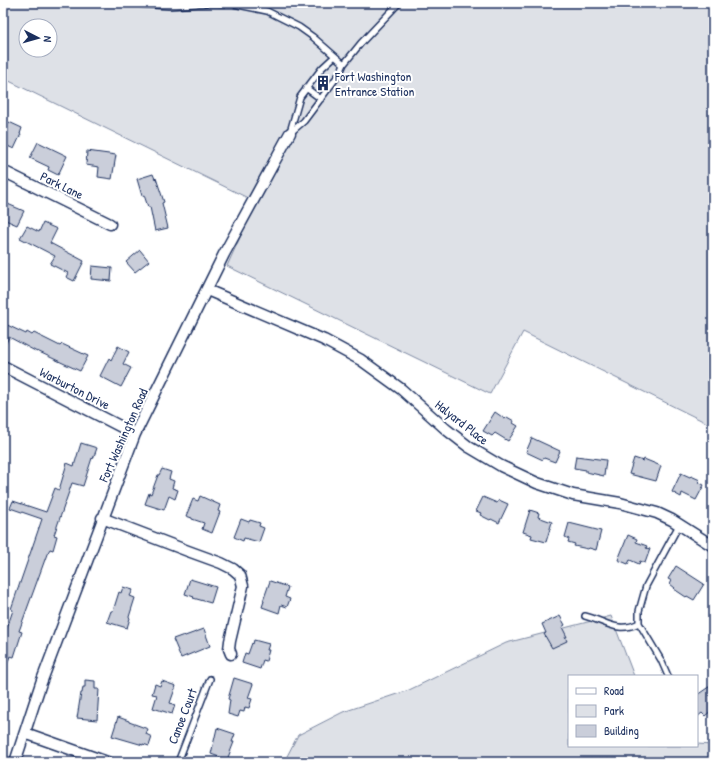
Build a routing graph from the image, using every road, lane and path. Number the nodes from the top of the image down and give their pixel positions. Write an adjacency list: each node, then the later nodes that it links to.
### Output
1 (124, 3): 3 (lane)
2 (399, 3): 4 (lane, Fort Washington Road)
3 (334, 56): 4 (lane); 5 (lane, Fort Washington Road)
4 (344, 64): 6 (lane, Fort Washington Road)
5 (306, 88): 6 (lane); 7 (lane, Fort Washington Road)
6 (321, 99): 7 (lane, Fort Washington Road)
7 (290, 133): 10 (street, Fort Washington Road)
8 (3, 171): 9 (street, Park Lane)
9 (110, 224)
10 (207, 290): 12 (street, Fort Washington Road); 14 (street, Halyard Place)
11 (3, 366): 12 (street, Warburton Drive)
12 (135, 434): 13 (street, Fort Washington Road)
13 (102, 518): 18 (street); 21 (street, Fort Washington Road)
14 (679, 524): 15 (street, Halyard Place); 17 (lane)
15 (713, 546)
16 (585, 616): 17 (lane)
17 (639, 623): 19 (lane)
18 (231, 654)
19 (668, 675)
20 (210, 679): 24 (lane, Canoe Court)
21 (24, 734): 22 (street, Fort Washington Road); 23 (street)
22 (15, 762)
23 (107, 762)
24 (178, 762)

